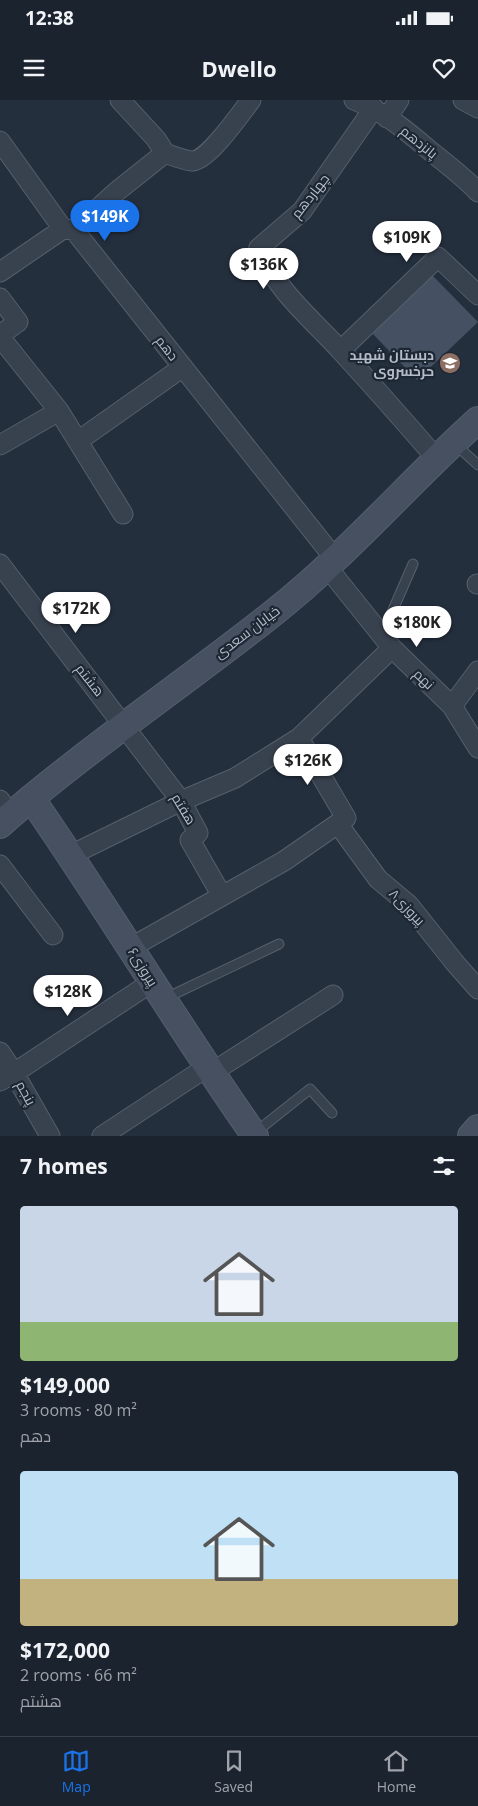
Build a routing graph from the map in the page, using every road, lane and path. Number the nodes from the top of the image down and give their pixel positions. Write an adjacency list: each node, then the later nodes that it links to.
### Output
1 (120, 100): 9 (street)
2 (251, 100): 9 (street)
3 (354, 100): 7 (street, پانزدهم)
4 (399, 100): 7 (street)
5 (463, 100): 6 (street)
6 (478, 108)
7 (380, 113): 10 (street, پانزدهم); 16 (street, چهاردهم)
8 (0, 141): 11 (street, دهم)
9 (165, 153): 11 (street)
10 (478, 192)
11 (69, 229): 12 (street); 17 (street, دهم)
12 (0, 272)
13 (478, 295): 16 (street)
14 (0, 298): 15 (street)
15 (0, 336): 18 (street)
16 (341, 350): 22 (street, چهاردهم)
17 (183, 367): 20 (street); 25 (street, دهم)
18 (59, 411): 20 (street); 21 (street)
19 (478, 420): 22 (street, خیابان سعدی)
20 (78, 441): 24 (street)
21 (0, 445)
22 (445, 450): 23 (lane); 25 (street, خیابان سعدی)
23 (478, 465)
24 (123, 514)
25 (331, 563): 28 (street, نهم); 31 (street, خیابان سعدی)
26 (0, 564): 31 (street, هشتم)
27 (412, 564): 28 (lane)
28 (387, 642): 30 (street, نهم); 32 (street)
29 (478, 671): 30 (street)
30 (452, 706): 33 (street, نهم)
31 (124, 725): 34 (street, خیابان سعدی); 35 (street, هفتم)
32 (299, 738): 35 (street); 37 (street)
33 (478, 748)
34 (32, 798): 36 (street, خیابان سعدی); 38 (street, پیروزی۶)
35 (182, 801): 38 (street); 40 (street, هفتم)
36 (3, 814)
37 (338, 824): 40 (street); 44 (street, پیروزی۸)
38 (71, 855): 43 (street, پیروزی۶)
39 (0, 865): 41 (street)
40 (222, 896): 43 (street)
41 (53, 935)
42 (279, 944): 45 (lane)
43 (130, 948): 45 (street, پیروزی۶)
44 (478, 989)
45 (158, 991): 48 (street, پیروزی۶); 49 (street)
46 (333, 994): 48 (street)
47 (0, 1052): 49 (street, پنجم)
48 (209, 1070): 52 (street, پیروزی۶); 54 (street)
49 (7, 1077): 53 (street, پنجم)
50 (332, 1113): 52 (lane)
51 (478, 1128): 55 (street)
52 (254, 1135)
53 (50, 1136)
54 (102, 1136)
55 (471, 1136)

